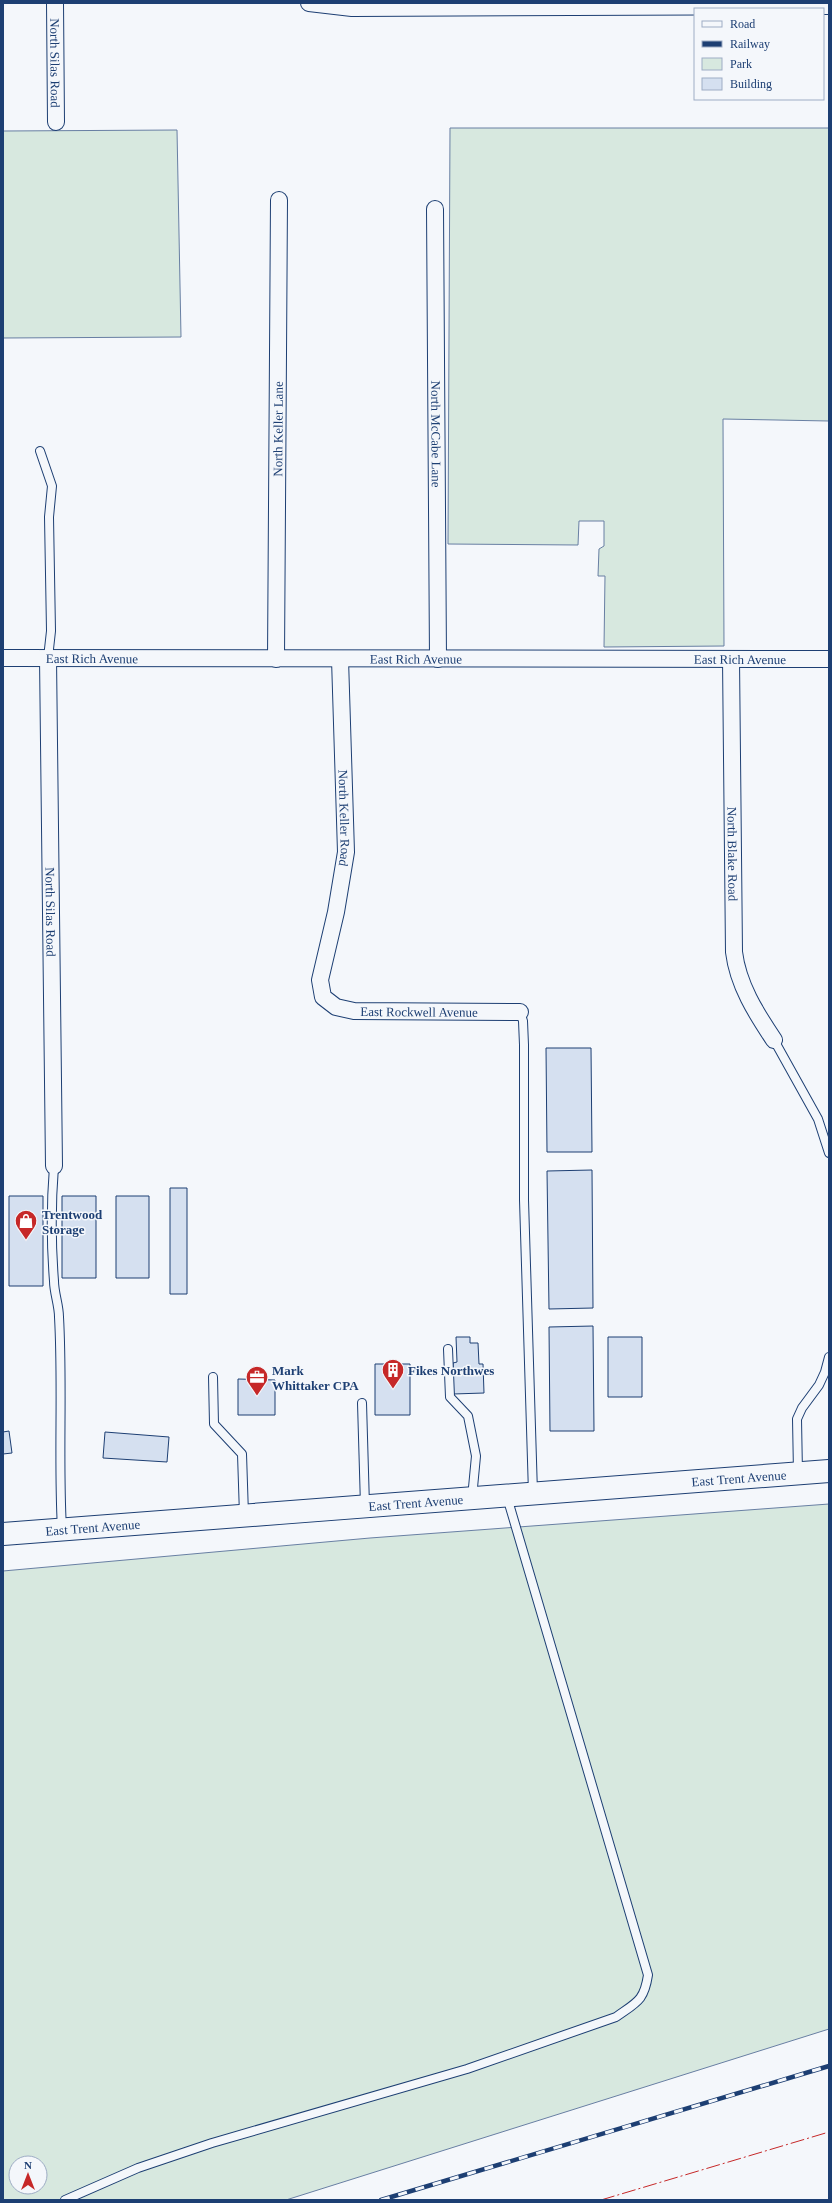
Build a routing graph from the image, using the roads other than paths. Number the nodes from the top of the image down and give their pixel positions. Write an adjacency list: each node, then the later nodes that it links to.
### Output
1 (55, 3): 4 (street, North Silas Road)
2 (309, 3): 3 (street)
3 (829, 6)
4 (56, 122)
5 (279, 200): 10 (street, North Keller Lane)
6 (435, 209): 12 (street, North McCabe Lane)
7 (40, 451): 9 (lane)
8 (3, 658): 9 (street, East Rich Avenue)
9 (48, 658): 10 (street, East Rich Avenue); 19 (street, North Silas Road)
10 (276, 659): 11 (street, East Rich Avenue)
11 (340, 659): 12 (street, East Rich Avenue); 15 (street, North Keller Road)
12 (438, 659): 13 (street, East Rich Avenue)
13 (731, 659): 14 (street, East Rich Avenue); 17 (street, North Blake Road)
14 (829, 659)
15 (323, 998): 16 (street, East Rockwell Avenue)
16 (520, 1012): 26 (lane)
17 (774, 1040): 18 (lane)
18 (829, 1153)
19 (54, 1166): 31 (lane)
20 (448, 1348): 28 (lane)
21 (829, 1357): 25 (lane)
22 (213, 1377): 30 (lane)
23 (362, 1402): 29 (lane)
24 (829, 1471): 25 (main road, East Trent Avenue)
25 (798, 1474): 26 (main road, East Trent Avenue)
26 (534, 1494): 27 (main road, East Trent Avenue)
27 (506, 1496): 28 (main road, East Trent Avenue); 33 (lane)
28 (472, 1499): 29 (main road, East Trent Avenue)
29 (365, 1507): 30 (main road, East Trent Avenue)
30 (244, 1516): 31 (main road, East Trent Avenue)
31 (62, 1530): 32 (main road, East Trent Avenue)
32 (3, 1534)
33 (65, 2200)

